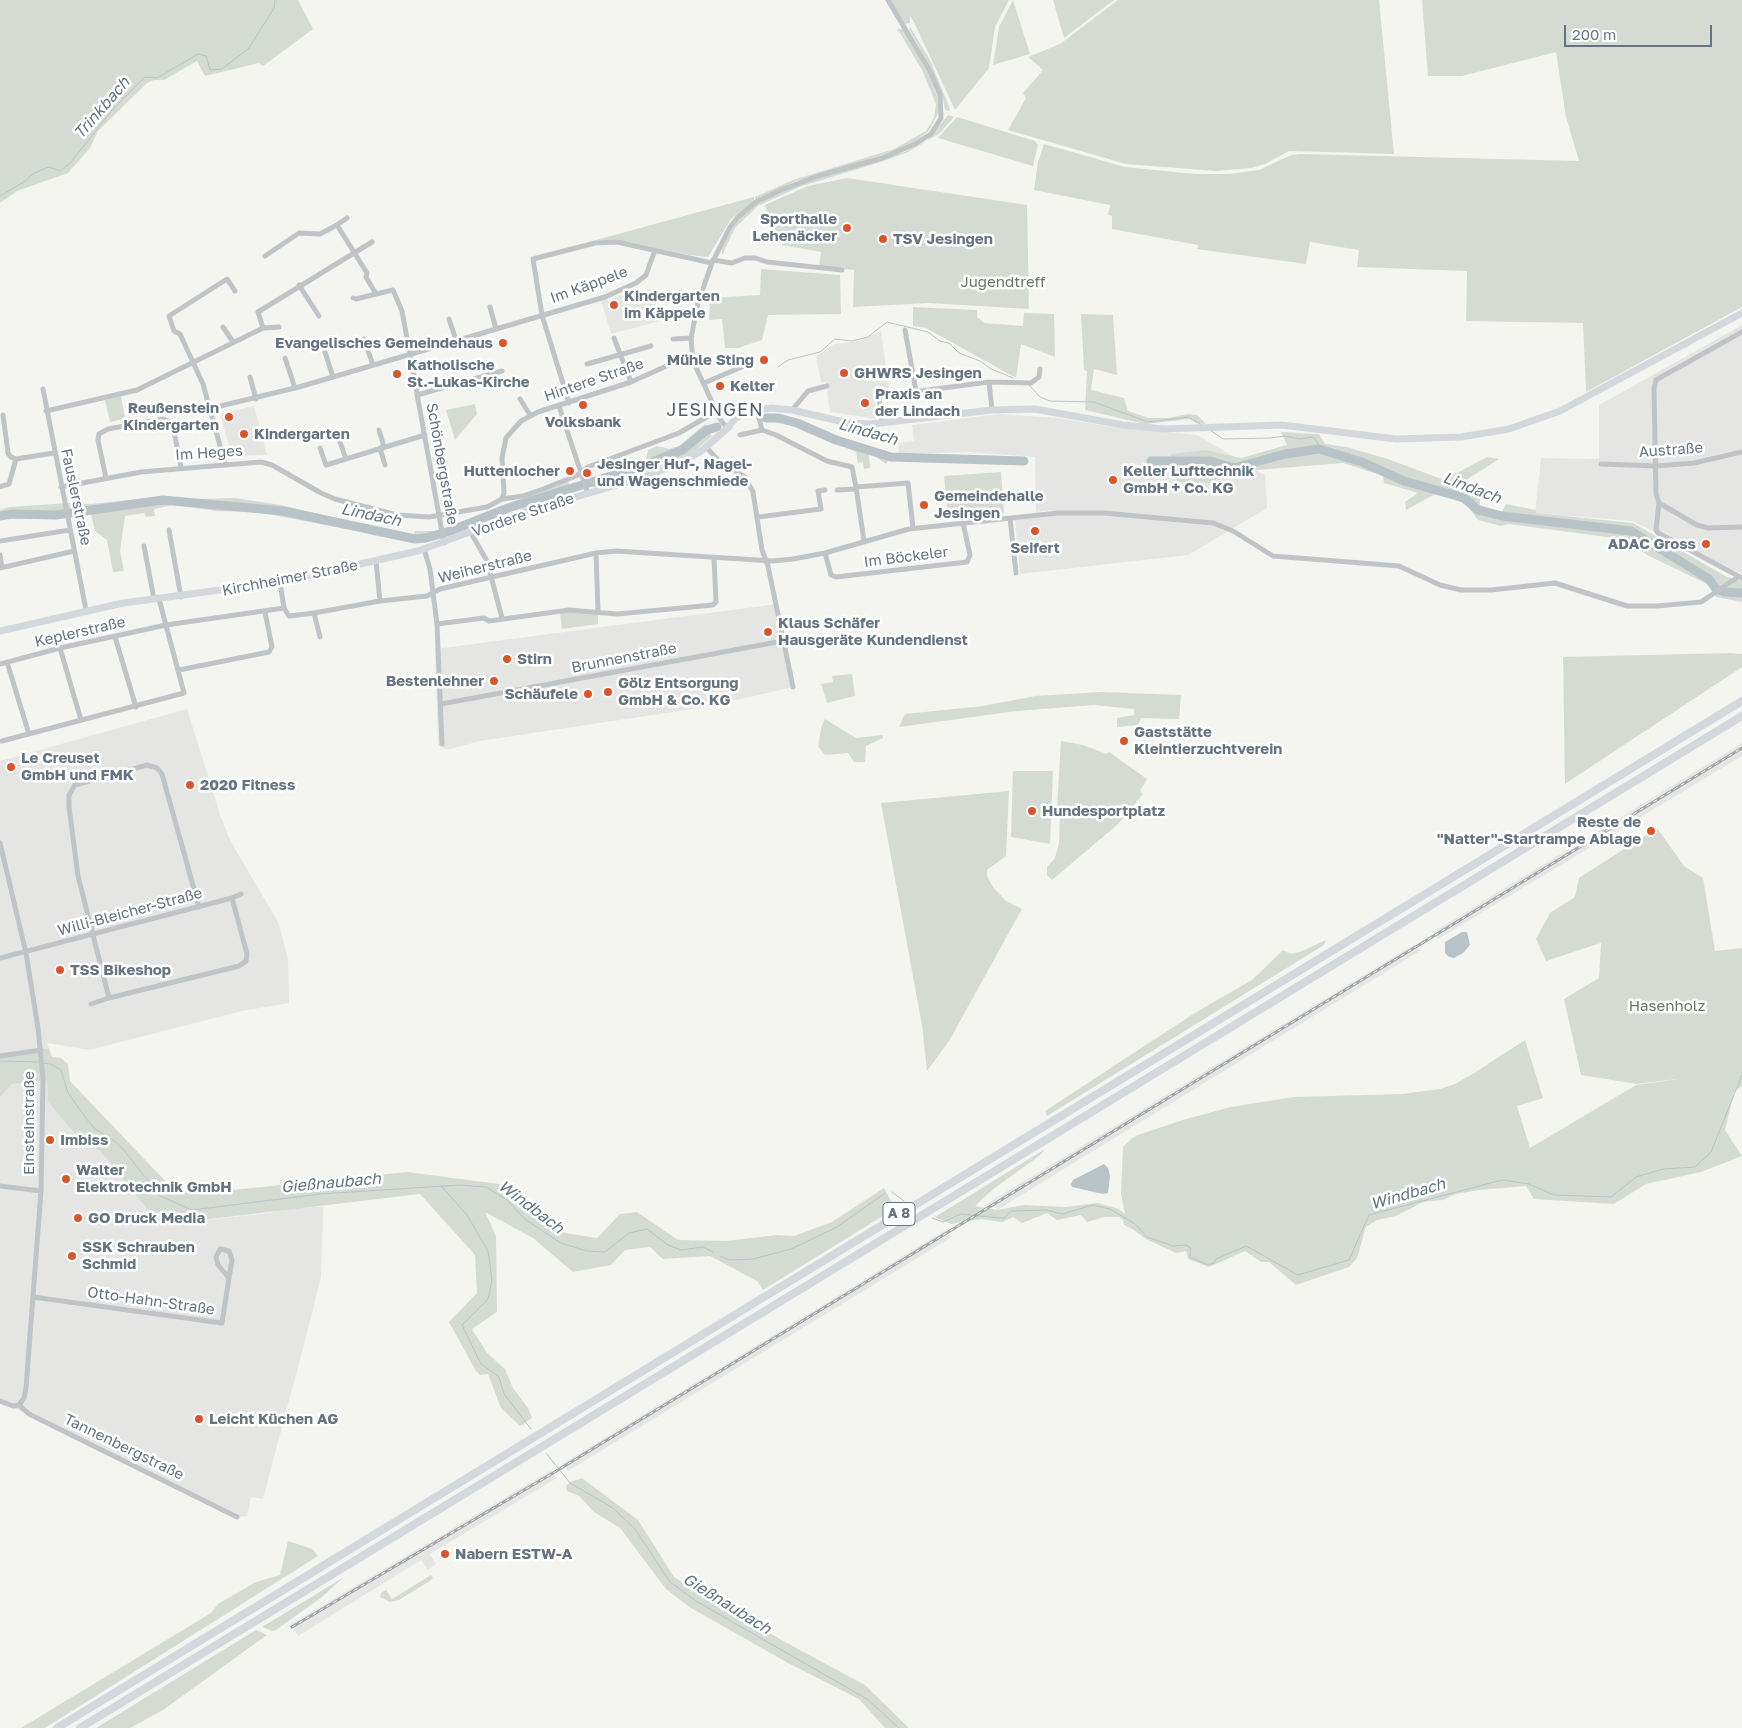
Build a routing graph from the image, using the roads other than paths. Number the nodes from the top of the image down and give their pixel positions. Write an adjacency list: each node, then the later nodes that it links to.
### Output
1 (888, 0): 8 (street)
2 (347, 218): 3 (street)
3 (336, 226): 6 (street); 7 (street)
4 (372, 242): 6 (street)
5 (655, 250): 8 (street); 16 (street, Im Käppele); 16 (street)
6 (354, 253): 10 (street); 12 (street)
7 (265, 256)
8 (712, 262): 9 (street); 26 (street)
9 (842, 270)
10 (299, 285): 17 (street); 21 (street)
11 (236, 291): 37 (street)
12 (376, 294): 13 (street, Schönbergstraße); 33 (street, Schönbergstraße)
13 (353, 298)
14 (490, 307): 22 (street)
15 (1742, 313): 60 (main road)
16 (542, 315): 22 (street, Im Käppele); 55 (street)
17 (319, 316)
18 (450, 319): 29 (street)
19 (223, 327): 30 (street)
20 (279, 327): 21 (street)
21 (263, 328): 30 (street)
22 (496, 329): 29 (street, Im Käppele)
23 (905, 330): 51 (street)
24 (1742, 332): 82 (street)
25 (614, 338): 34 (street)
26 (691, 338): 28 (street); 35 (street)
27 (364, 339): 39 (street)
28 (673, 339)
29 (456, 340): 33 (street, Im Käppele)
30 (233, 342): 37 (street)
31 (651, 346): 34 (street)
32 (325, 352): 44 (street)
33 (409, 354): 39 (street, Im Käppele); 52 (street, Schönbergstraße)
34 (620, 355): 38 (street); 45 (street)
35 (692, 355): 45 (street, Hintere Straße); 47 (street)
36 (285, 358): 49 (street)
37 (192, 362): 57 (street); 61 (street)
38 (588, 364)
39 (373, 365): 44 (street, Im Käppele)
40 (744, 366): 47 (street)
41 (1040, 369): 46 (street)
42 (502, 371): 52 (street)
43 (250, 377): 53 (street)
44 (333, 377): 49 (street, Im Käppele)
45 (631, 382): 55 (street, Hintere Straße)
46 (989, 382): 51 (street); 60 (street)
47 (704, 383): 62 (street)
48 (827, 386): 59 (street)
49 (295, 388): 53 (street, Im Käppele)
50 (43, 389): 61 (street, Fauslerstraße)
51 (916, 391): 65 (street)
52 (417, 395): 69 (street, Schönbergstraße)
53 (256, 399): 57 (street, Im Käppele)
54 (520, 399): 64 (street, Hintere Straße)
55 (569, 403): 56 (street, Hintere Straße)
56 (559, 406): 64 (street, Hintere Straße); 84 (street)
57 (212, 408): 79 (street)
58 (757, 410): 59 (main road); 66 (main road, Vordere Straße); 68 (street)
59 (792, 410): 65 (main road)
60 (992, 410): 65 (main road)
61 (46, 411): 76 (street, Fauslerstraße)
62 (717, 411): 66 (street); 84 (street, Im Heges)
63 (3, 415): 77 (street)
64 (530, 415): 92 (street, Hintere Straße)
65 (882, 424)
66 (727, 428): 72 (main road, Vordere Straße)
67 (379, 430): 74 (street)
68 (762, 430): 70 (street); 88 (street)
69 (424, 435): 74 (street); 96 (street, Schönbergstraße)
70 (740, 435)
71 (340, 442): 78 (street)
72 (706, 447): 91 (main road, Vordere Straße); 94 (street)
73 (320, 448): 78 (street)
74 (382, 448): 78 (street); 81 (street)
75 (1742, 452): 82 (street, Austraße)
76 (54, 453): 77 (street); 87 (street, Fauslerstraße)
77 (16, 459): 86 (street)
78 (346, 459)
79 (226, 464): 83 (street, Im Heges); 96 (street, Im Heges)
80 (1601, 464): 82 (street, Austraße)
81 (385, 465)
82 (1656, 466): 93 (street)
83 (181, 467): 85 (street, Im Heges); 85 (street)
84 (582, 472): 91 (street); 92 (street, Im Heges)
85 (106, 478): 87 (street, Im Heges)
86 (0, 487)
87 (61, 487): 100 (street, Fauslerstraße)
88 (856, 488): 90 (street); 99 (street); 105 (street)
89 (825, 490): 94 (street)
90 (837, 490)
91 (588, 491): 102 (main road, Vordere Straße)
92 (502, 499): 96 (street, Im Heges)
93 (1658, 503): 98 (street); 117 (street)
94 (758, 517): 114 (street)
95 (1010, 518): 97 (street, Weiherstraße); 116 (street); 117 (street, Weiherstraße)
96 (439, 519): 103 (street, Schönbergstraße)
97 (963, 523): 99 (street, Weiherstraße); 110 (street, Im Böckeler)
98 (1742, 527)
99 (913, 528): 105 (street, Weiherstraße)
100 (70, 530): 104 (street); 108 (street, Fauslerstraße)
101 (169, 530): 121 (street)
102 (471, 533): 103 (main road, Vordere Straße); 118 (street)
103 (443, 540): 107 (main road, Vordere Straße)
104 (0, 541)
105 (864, 541): 110 (street, Weiherstraße)
106 (144, 546): 122 (street)
107 (424, 549): 113 (main road, Kirchheimer Straße); 120 (street)
108 (74, 551): 115 (street); 125 (street, Fauslerstraße)
109 (596, 553): 112 (street, Weiherstraße); 118 (street, Weiherstraße); 126 (street)
110 (825, 553): 114 (street, Weiherstraße)
111 (0, 555): 115 (street)
112 (714, 558): 114 (street, Weiherstraße); 126 (street)
113 (376, 561): 119 (main road, Kirchheimer Straße); 123 (street)
114 (766, 561): 135 (street)
115 (1, 567)
116 (1016, 573)
117 (1740, 577)
118 (493, 578): 120 (street, Weiherstraße); 129 (street)
119 (280, 582): 121 (main road, Kirchheimer Straße); 124 (street)
120 (433, 593): 123 (street, Weiherstraße); 130 (street)
121 (181, 597): 122 (main road, Kirchheimer Straße)
122 (157, 599): 125 (main road, Kirchheimer Straße); 131 (street)
123 (380, 601): 128 (street, Weiherstraße)
124 (284, 608): 127 (street, Weiherstraße); 128 (street, Weiherstraße)
125 (86, 610): 132 (main road, Kirchheimer Straße)
126 (598, 611): 129 (street)
127 (265, 612): 131 (street, Weiherstraße); 139 (street)
128 (314, 613): 134 (street)
129 (502, 618): 130 (street)
130 (436, 624): 142 (street)
131 (166, 625): 133 (street, Keplerstraße); 139 (street)
132 (0, 631)
133 (115, 637): 136 (street, Keplerstraße); 143 (street)
134 (320, 638)
135 (783, 641): 140 (street); 142 (street, Brunnenstraße)
136 (60, 648): 137 (street, Keplerstraße); 145 (street)
137 (7, 662): 138 (street, Keplerstraße); 146 (street)
138 (0, 664)
139 (178, 670): 143 (street)
140 (793, 687)
141 (1742, 701): 167 (highway, A 8)
142 (441, 704): 148 (street)
143 (136, 706): 145 (street)
144 (1742, 716): 168 (highway, A 8)
145 (81, 720): 146 (street)
146 (29, 734): 147 (street)
147 (2, 741)
148 (442, 744)
149 (0, 844): 154 (street, Einsteinstraße)
150 (241, 894): 151 (street, Willi-Bleicher-Straße)
151 (232, 898): 152 (street, Willi-Bleicher-Straße); 156 (street)
152 (199, 907): 153 (street, Willi-Bleicher-Straße); 153 (street)
153 (92, 934): 154 (street, Willi-Bleicher-Straße); 156 (street)
154 (26, 952): 155 (street, Willi-Bleicher-Straße); 158 (street, Einsteinstraße)
155 (0, 958)
156 (109, 998): 157 (street)
157 (90, 1004)
158 (41, 1053): 159 (street); 161 (street, Einsteinstraße)
159 (0, 1056)
160 (0, 1186): 161 (street)
161 (41, 1191): 163 (street, Einsteinstraße)
162 (229, 1278): 162 (street, Otto-Hahn-Straße); 163 (street, Otto-Hahn-Straße)
163 (33, 1297): 165 (street, Einsteinstraße)
164 (0, 1402): 165 (street, Tannenbergstraße)
165 (19, 1405): 166 (street, Tannenbergstraße)
166 (237, 1517)
167 (57, 1728)
168 (80, 1728)

